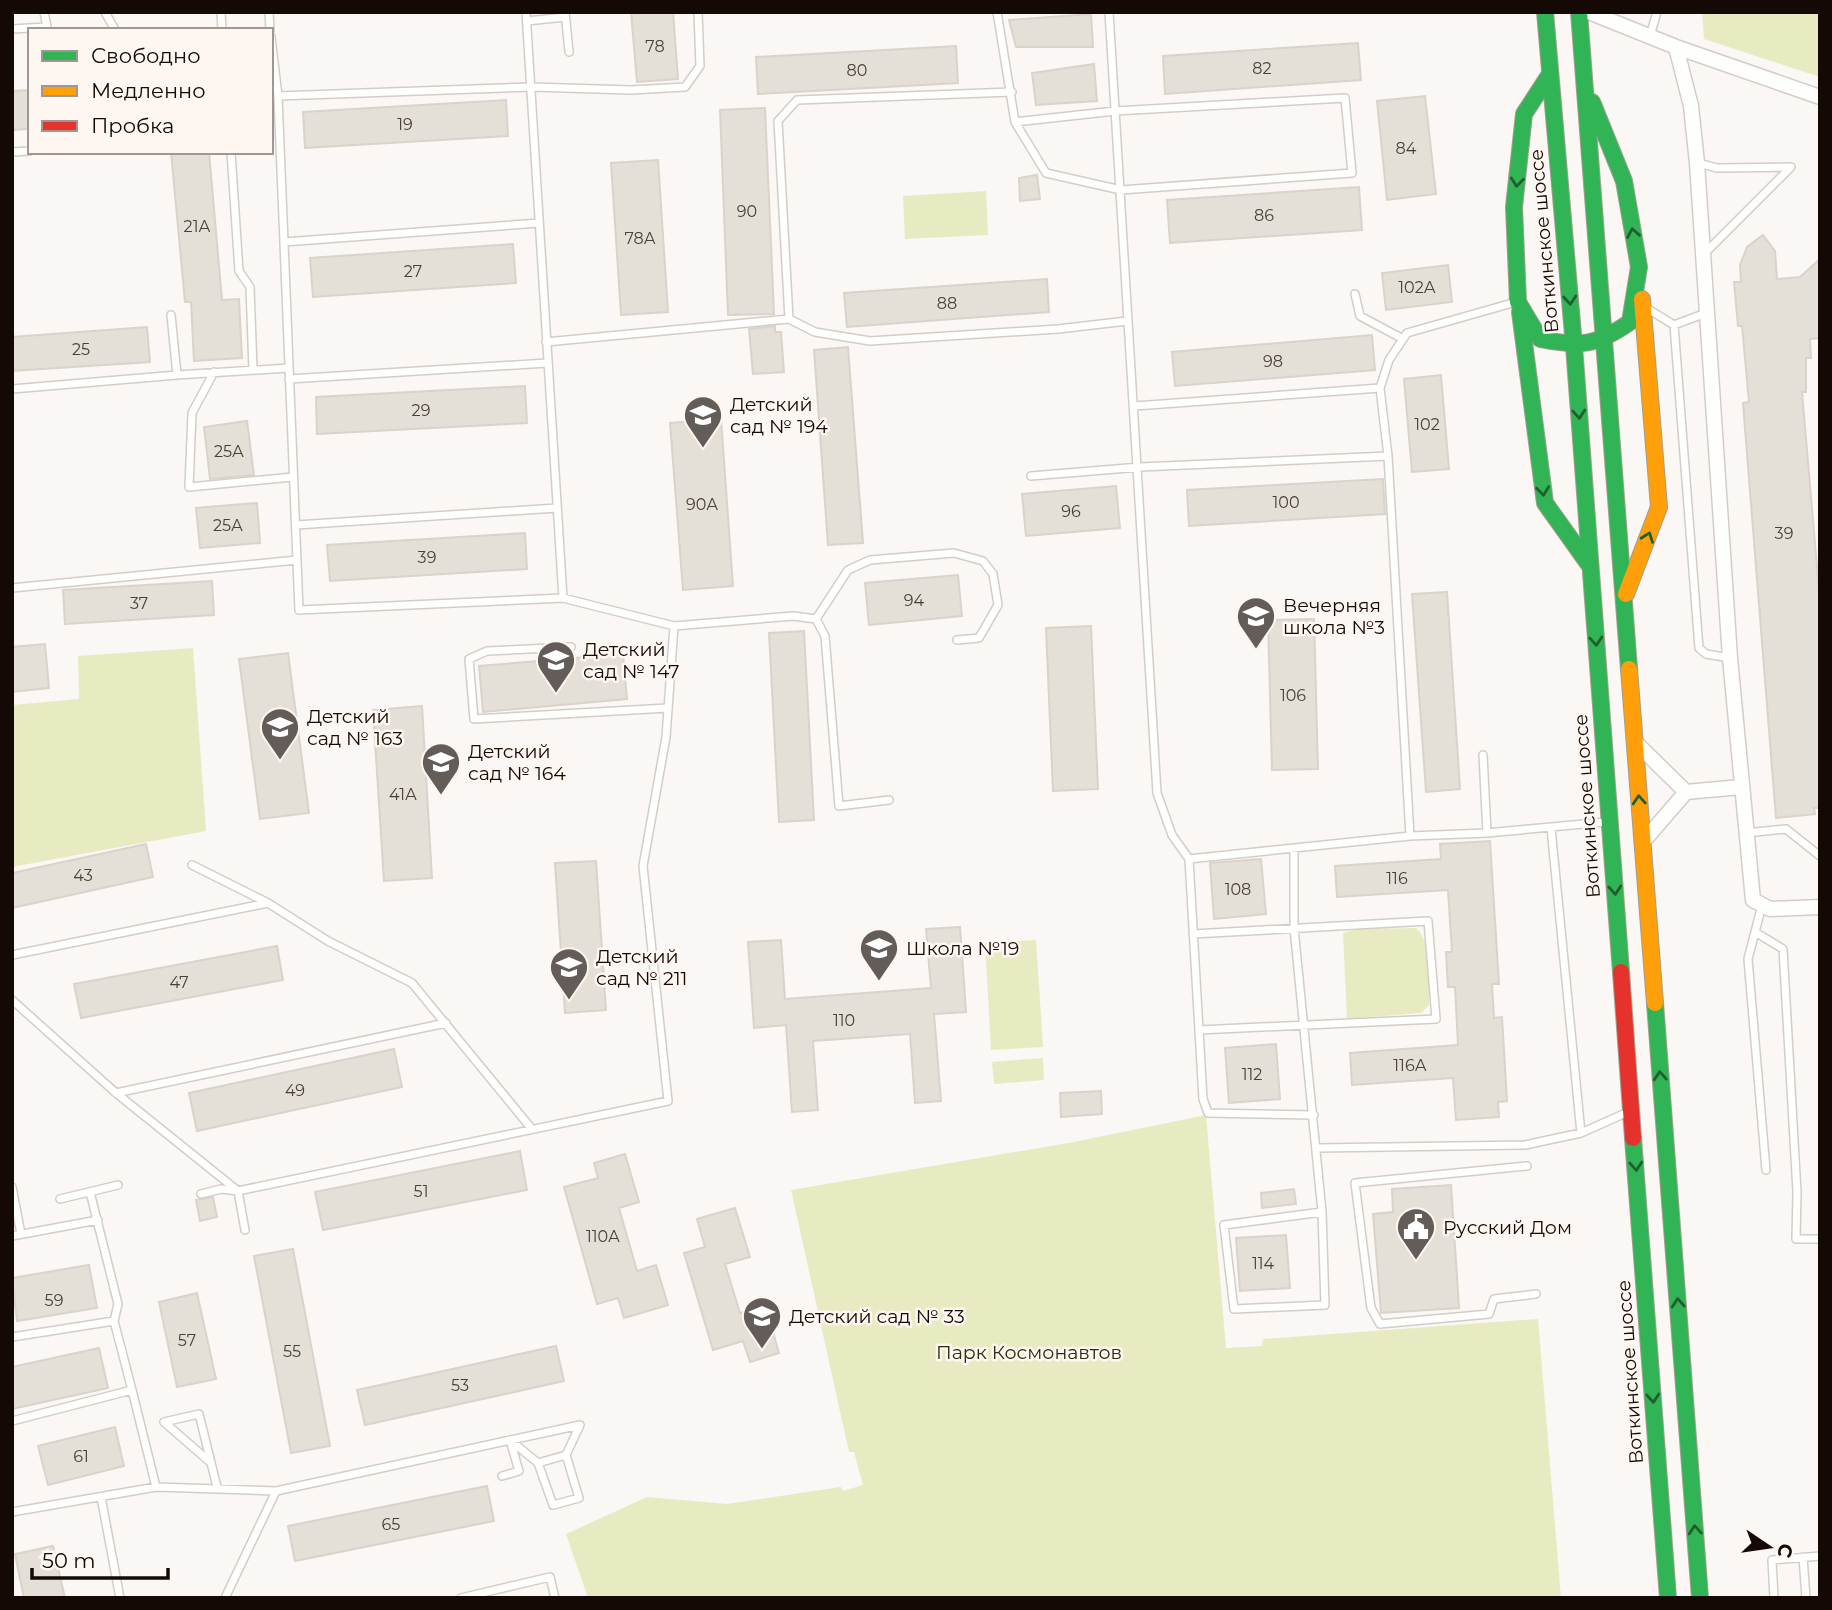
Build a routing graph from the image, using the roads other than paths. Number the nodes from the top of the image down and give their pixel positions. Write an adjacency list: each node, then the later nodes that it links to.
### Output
1 (44, 12): 12 (lane)
2 (105, 12): 13 (lane)
3 (698, 12): 20 (lane)
4 (997, 12): 21 (lane)
5 (1109, 12): 24 (lane)
6 (1545, 12): 18 (main road, Воткинское шоссе)
7 (1578, 12): 19 (main road)
8 (1589, 12): 14 (street)
9 (1657, 12): 14 (lane)
10 (565, 15): 11 (lane); 16 (lane)
11 (526, 16): 20 (lane)
12 (30, 28)
13 (113, 28)
14 (1650, 37): 15 (street)
15 (1676, 47): 23 (street); 27 (street)
16 (569, 52)
17 (273, 54): 22 (lane)
18 (1550, 74): 34 (main road, one-way to 34); 44 (main road, Воткинское шоссе, one-way to 44)
19 (1584, 82): 32 (main road, one-way to 19); 42 (main road)
20 (532, 87): 22 (lane); 29 (lane)
21 (1012, 92): 25 (lane); 38 (lane)
22 (278, 96): 30 (lane)
23 (1820, 97)
24 (1115, 111): 25 (lane); 28 (lane); 28 (lane)
25 (1015, 122): 28 (lane)
26 (230, 154): 47 (lane)
27 (1697, 163): 31 (street); 31 (lane)
28 (1121, 190): 39 (lane)
29 (539, 223): 30 (lane); 43 (lane)
30 (284, 242): 46 (lane)
31 (1702, 256): 36 (street)
32 (1639, 267): 35 (main road); 42 (main road)
33 (1355, 295): 41 (lane)
34 (1518, 302): 41 (lane); 44 (main road); 61 (main road, one-way to 61)
35 (1642, 306): 40 (lane); 64 (main road, one-way to 35)
36 (1706, 313): 40 (lane); 69 (street)
37 (171, 315): 49 (lane)
38 (789, 319): 39 (lane); 43 (lane)
39 (1127, 321): 53 (lane)
40 (1674, 325): 69 (lane)
41 (1403, 339): 51 (lane)
42 (1604, 341): 44 (main road); 64 (main road)
43 (546, 342): 45 (lane)
44 (1574, 346): 61 (main road, Воткинское шоссе, one-way to 61)
45 (547, 363): 50 (lane); 58 (lane)
46 (289, 368): 47 (lane); 50 (lane)
47 (253, 370): 48 (lane)
48 (214, 372): 49 (lane); 57 (lane)
49 (177, 374): 52 (lane)
50 (289, 379): 57 (lane)
51 (1381, 388): 53 (lane); 54 (lane)
52 (12, 389)
53 (1135, 405): 55 (lane)
54 (1388, 456): 55 (lane); 80 (lane)
55 (1140, 467): 56 (lane); 84 (lane)
56 (1031, 475)
57 (293, 477): 59 (lane)
58 (557, 508): 59 (lane); 63 (lane)
59 (296, 525): 60 (lane)
60 (297, 560): 62 (lane); 63 (lane)
61 (1590, 567): 76 (main road, Воткинское шоссе, one-way to 76)
62 (12, 588)
63 (563, 598): 66 (lane)
64 (1624, 600): 71 (main road)
65 (816, 619): 66 (lane); 67 (lane); 75 (lane)
66 (674, 626): 70 (lane)
67 (957, 640)
68 (571, 647): 70 (lane)
69 (1730, 657): 73 (street)
70 (668, 708): 100 (lane)
71 (1635, 742): 74 (street); 81 (main road, one-way to 71)
72 (1483, 755): 78 (lane)
73 (1741, 787): 74 (street); 79 (street)
74 (1686, 792): 81 (street)
75 (889, 800)
76 (1610, 822): 77 (lane); 98 (main road, Воткинское шоссе, one-way to 98)
77 (1551, 828): 78 (lane); 101 (lane)
78 (1487, 833): 80 (lane)
79 (1746, 833): 83 (lane); 87 (street)
80 (1410, 836): 82 (lane)
81 (1642, 843): 138 (main road, one-way to 81)
82 (1294, 849): 84 (lane); 89 (lane)
83 (1820, 856)
84 (1189, 859): 91 (lane)
85 (192, 864): 86 (lane)
86 (268, 903): 92 (lane); 94 (lane)
87 (1762, 905): 88 (street); 90 (lane)
88 (1820, 907)
89 (1294, 928): 91 (lane); 95 (lane); 95 (lane)
90 (1755, 932): 104 (lane); 115 (lane)
91 (1194, 934): 96 (lane)
92 (12, 955)
93 (12, 1000): 97 (lane)
94 (446, 1023): 97 (lane); 100 (lane)
95 (1305, 1025): 96 (lane); 99 (lane)
96 (1199, 1030): 99 (lane)
97 (116, 1093): 107 (lane)
98 (1632, 1110): 101 (lane); 137 (main road, Воткинское шоссе, one-way to 137)
99 (1314, 1115): 102 (lane)
100 (531, 1128): 107 (lane)
101 (1581, 1133): 102 (lane)
102 (1317, 1149): 111 (lane)
103 (1527, 1166): 116 (lane)
104 (1766, 1170)
105 (118, 1185): 108 (lane)
106 (12, 1187): 114 (lane)
107 (238, 1191): 109 (lane); 113 (lane)
108 (90, 1192): 110 (lane); 112 (lane)
109 (201, 1194)
110 (60, 1199)
111 (1322, 1212): 111 (lane)
112 (98, 1220): 114 (lane); 117 (lane)
113 (245, 1230)
114 (17, 1235)
115 (1820, 1239)
116 (1536, 1294)
117 (114, 1321): 118 (lane); 119 (lane)
118 (12, 1337)
119 (132, 1390): 120 (lane); 126 (lane)
120 (12, 1421)
121 (510, 1440): 122 (lane); 124 (lane); 125 (lane); 128 (lane)
122 (566, 1455): 124 (lane); 124 (lane)
123 (210, 1462): 123 (lane); 127 (lane)
124 (538, 1463)
125 (502, 1476)
126 (156, 1487): 127 (lane); 129 (lane)
127 (217, 1487): 128 (lane)
128 (276, 1491): 134 (lane)
129 (101, 1497): 130 (lane); 133 (lane)
130 (12, 1512)
131 (1820, 1556): 132 (lane)
132 (1803, 1558): 139 (lane); 140 (lane)
133 (121, 1598)
134 (225, 1598)
135 (461, 1598): 136 (lane)
136 (555, 1598)
137 (1668, 1598)
138 (1700, 1598)
139 (1774, 1598)
140 (1807, 1598)

